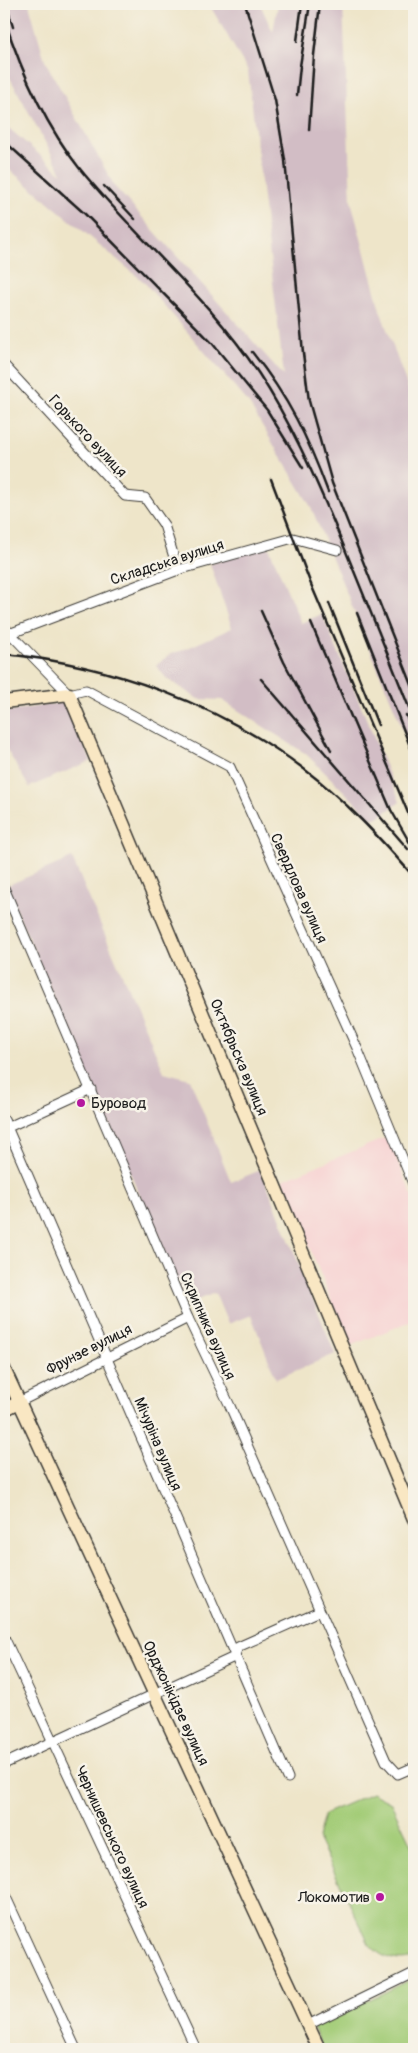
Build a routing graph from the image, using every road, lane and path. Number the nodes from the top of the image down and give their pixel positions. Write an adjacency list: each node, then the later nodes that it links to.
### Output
1 (4, 365): 3 (street, Горького вулиця)
2 (337, 550): 3 (street, Складська вулиця)
3 (178, 570): 4 (street, Складська вулиця)
4 (7, 630): 5 (street, Октябрьска вулиця)
5 (68, 694): 6 (main road); 10 (street, Свердлова вулиця); 16 (main road, Октябрьска вулиця)
6 (4, 702)
7 (4, 888): 8 (street, Скрипника вулиця)
8 (91, 1089): 9 (street); 11 (street, Скрипника вулиця)
9 (5, 1126): 12 (street, Мічуріна вулиця)
10 (414, 1186)
11 (188, 1318): 12 (street, Фрунзе вулиця); 17 (street, Скрипника вулиця)
12 (106, 1358): 14 (street, Фрунзе вулиця); 19 (street, Мічуріна вулиця)
13 (4, 1370): 14 (main road, Орджонікідзе вулиця)
14 (19, 1402): 15 (main road, Фрунзе вулиця); 20 (main road, Орджонікідзе вулиця)
15 (4, 1410)
16 (414, 1518)
17 (319, 1611): 19 (street); 23 (street, Скрипника вулиця)
18 (4, 1637): 21 (street, Чернишевського вулиця)
19 (234, 1656): 20 (street); 24 (street, Мічуріна вулиця)
20 (154, 1694): 21 (street); 27 (main road, Орджонікідзе вулиця)
21 (53, 1741): 22 (street); 29 (street, Чернишевського вулиця)
22 (4, 1764)
23 (414, 1767)
24 (288, 1778)
25 (4, 1893): 28 (street)
26 (414, 1973): 27 (street)
27 (308, 2025): 30 (main road, Орджонікідзе вулиця)
28 (76, 2049)
29 (196, 2049)
30 (319, 2049)

